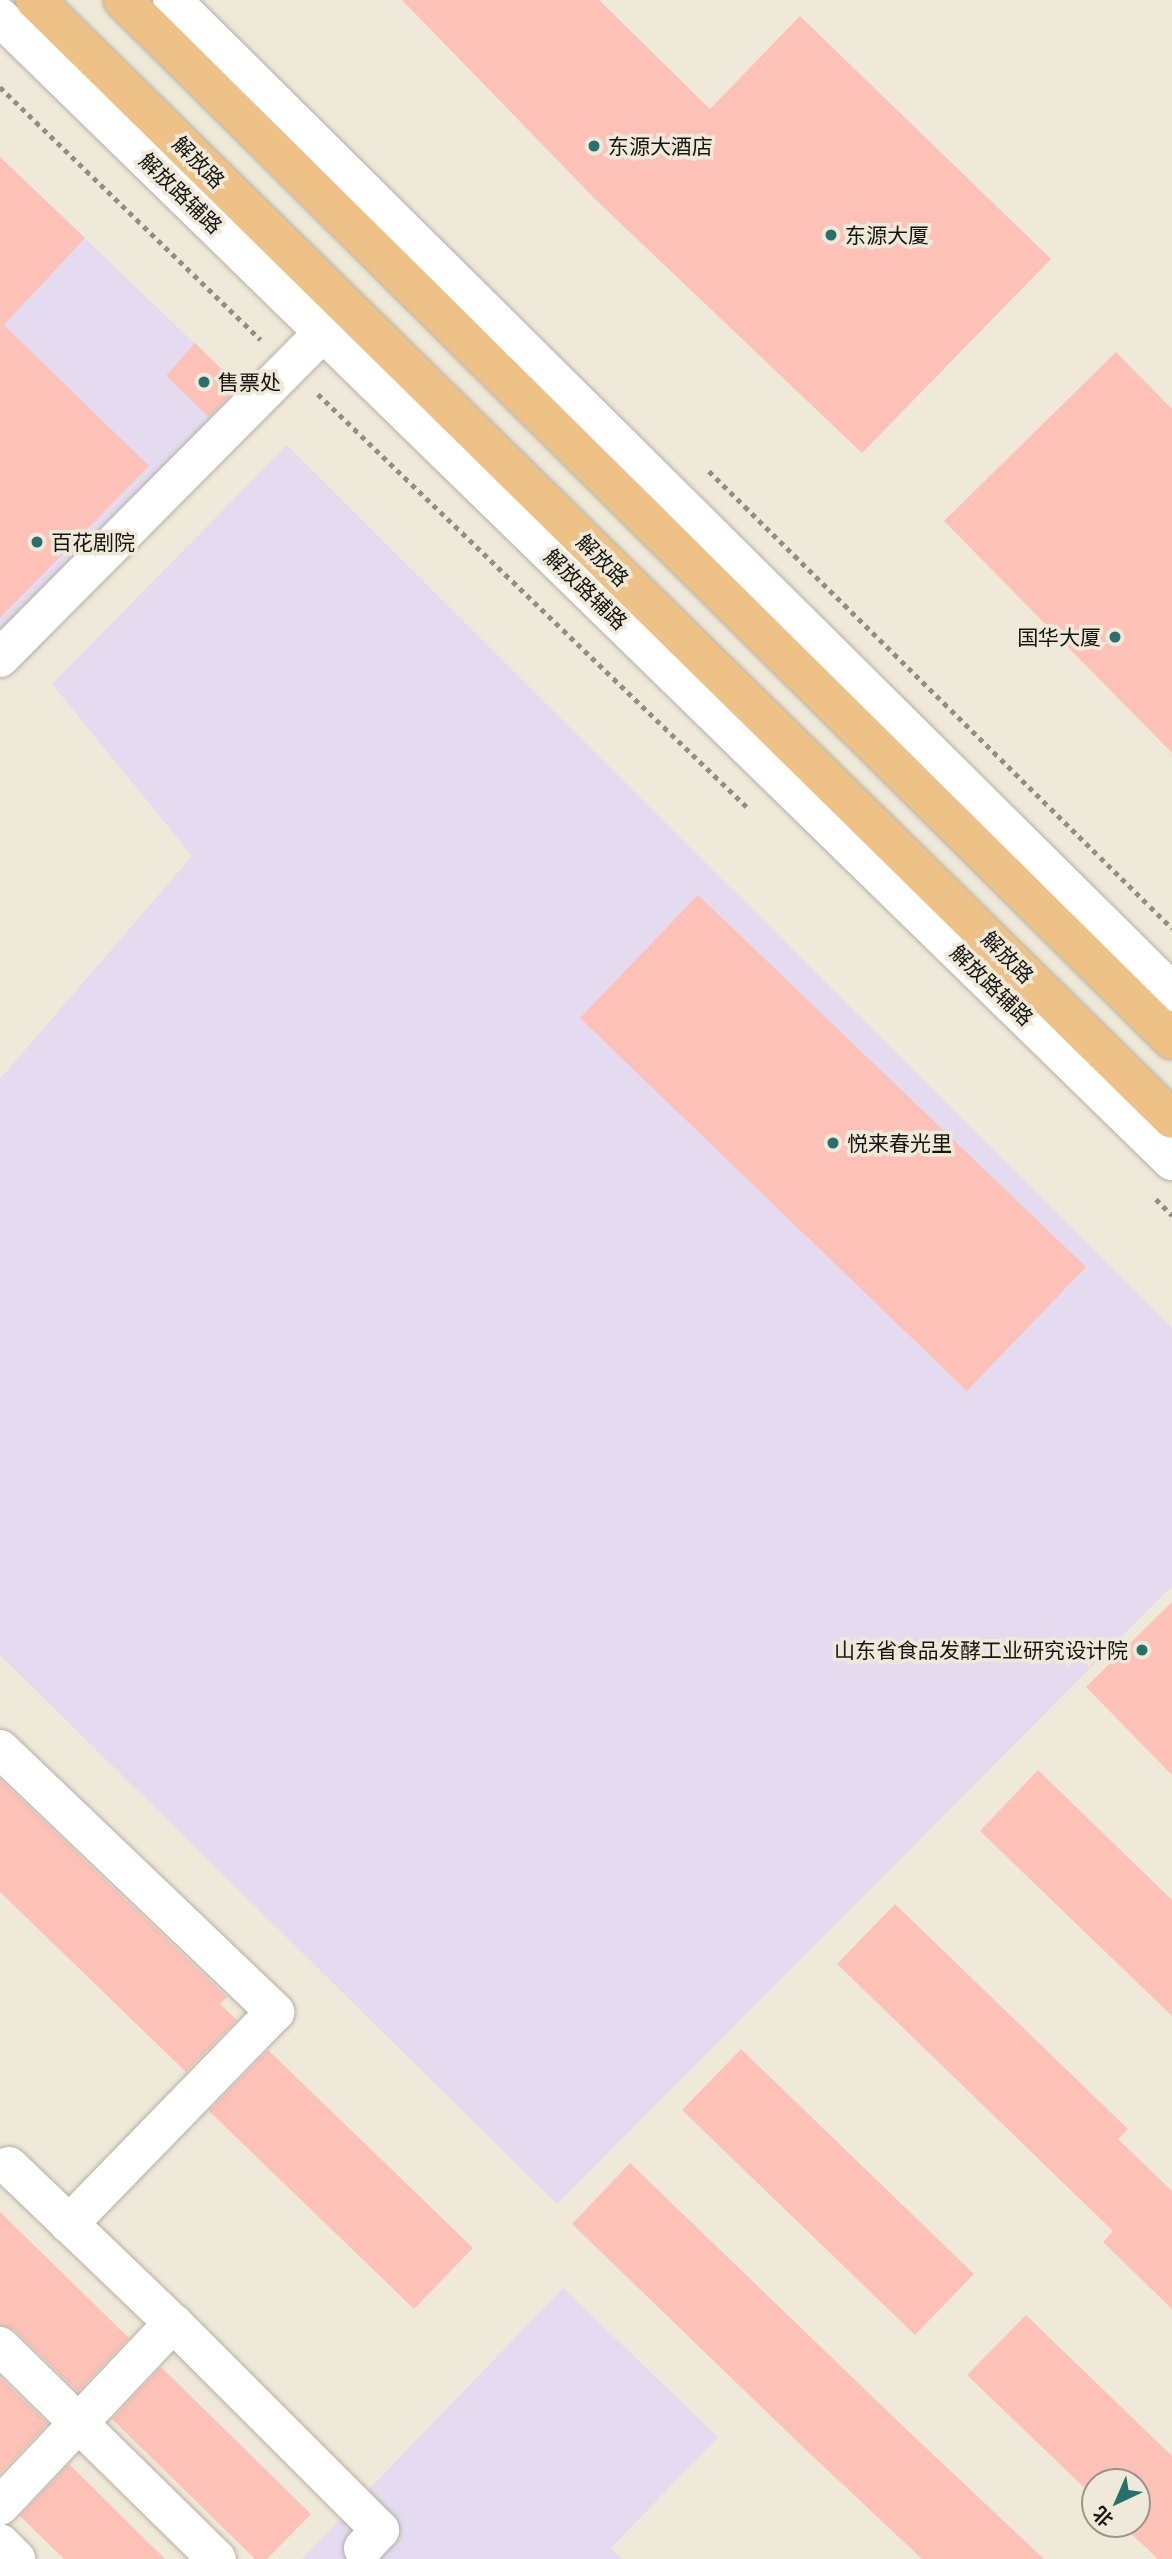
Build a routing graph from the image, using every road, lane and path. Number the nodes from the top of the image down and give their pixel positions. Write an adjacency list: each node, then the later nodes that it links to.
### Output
1 (35, 0): 12 (main road, 解放路)
2 (123, 0): 11 (main road)
3 (172, 0): 10 (street)
4 (0, 17): 6 (street, 解放路辅路)
5 (0, 87): 7 (path)
6 (324, 332): 7 (street); 13 (street, 解放路辅路)
7 (291, 369): 8 (street); 9 (path)
8 (0, 658)
9 (754, 813)
10 (1172, 992)
11 (1172, 1040)
12 (1172, 1119)
13 (1172, 1161)
14 (1144, 1188): 15 (path)
15 (1172, 1215)
16 (1, 1753): 18 (street)
17 (9, 2166): 18 (street)
18 (69, 2224): 19 (street)
19 (173, 2323): 21 (street); 24 (street)
20 (0, 2346): 21 (street)
21 (76, 2420): 22 (street); 26 (street)
22 (0, 2506)
23 (0, 2543): 25 (street)
24 (363, 2555)
25 (16, 2559)
26 (217, 2559)

